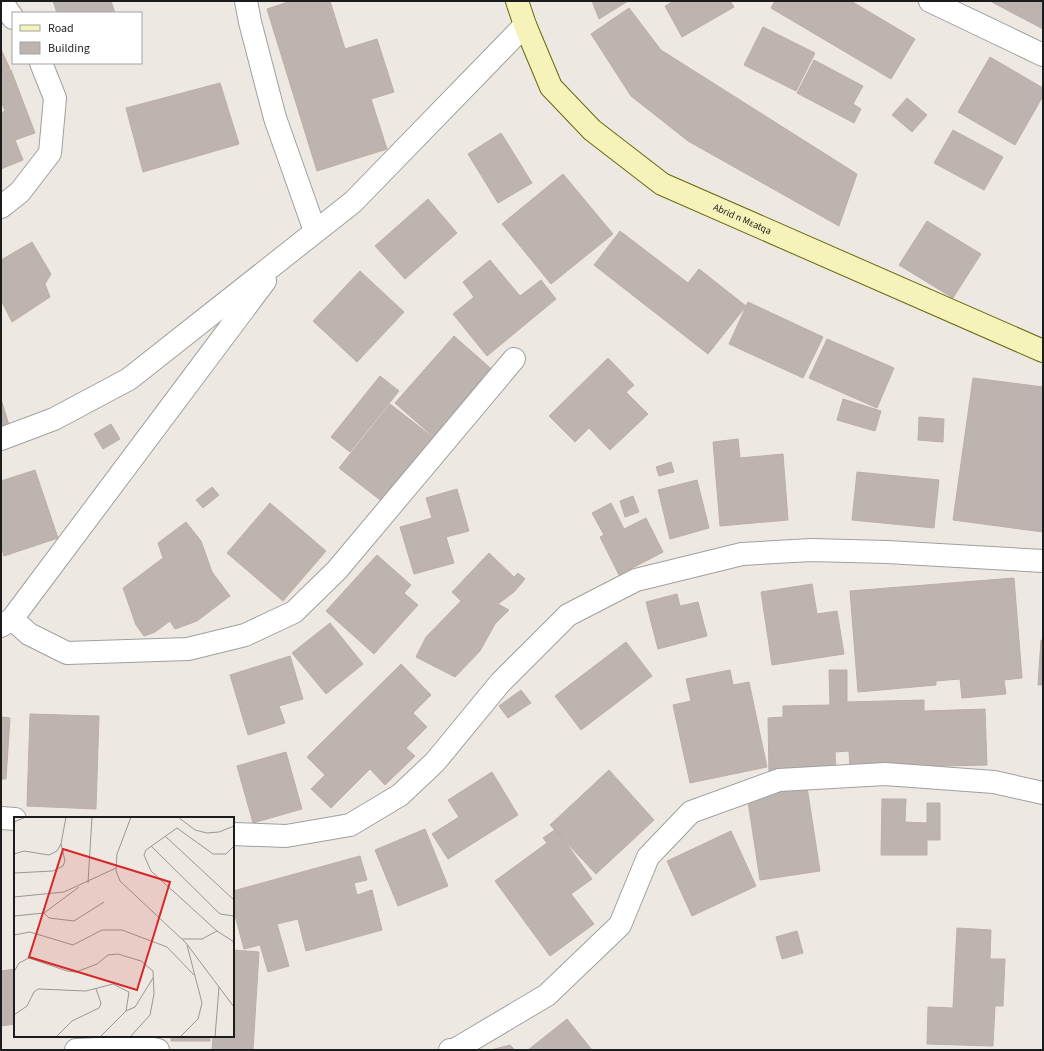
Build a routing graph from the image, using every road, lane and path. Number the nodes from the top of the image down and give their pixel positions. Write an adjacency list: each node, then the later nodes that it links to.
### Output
1 (1, 1): 5 (street)
2 (246, 1): 10 (street)
3 (517, 1): 6 (main road, Abrid n Mɛatqa)
4 (930, 1): 7 (street)
5 (12, 17)
6 (525, 25): 10 (street); 12 (main road, Abrid n Mɛatqa)
7 (1043, 54)
8 (41, 64): 9 (street)
9 (1, 207)
10 (315, 232): 11 (street)
11 (283, 257): 14 (street); 16 (street)
12 (1043, 351)
13 (514, 359): 16 (street)
14 (1, 439)
15 (1043, 562): 20 (street)
16 (6, 622)
17 (1043, 793): 23 (street)
18 (1, 818): 19 (street)
19 (14, 819)
20 (234, 834)
21 (76, 1050): 22 (street)
22 (158, 1050)
23 (450, 1050)

